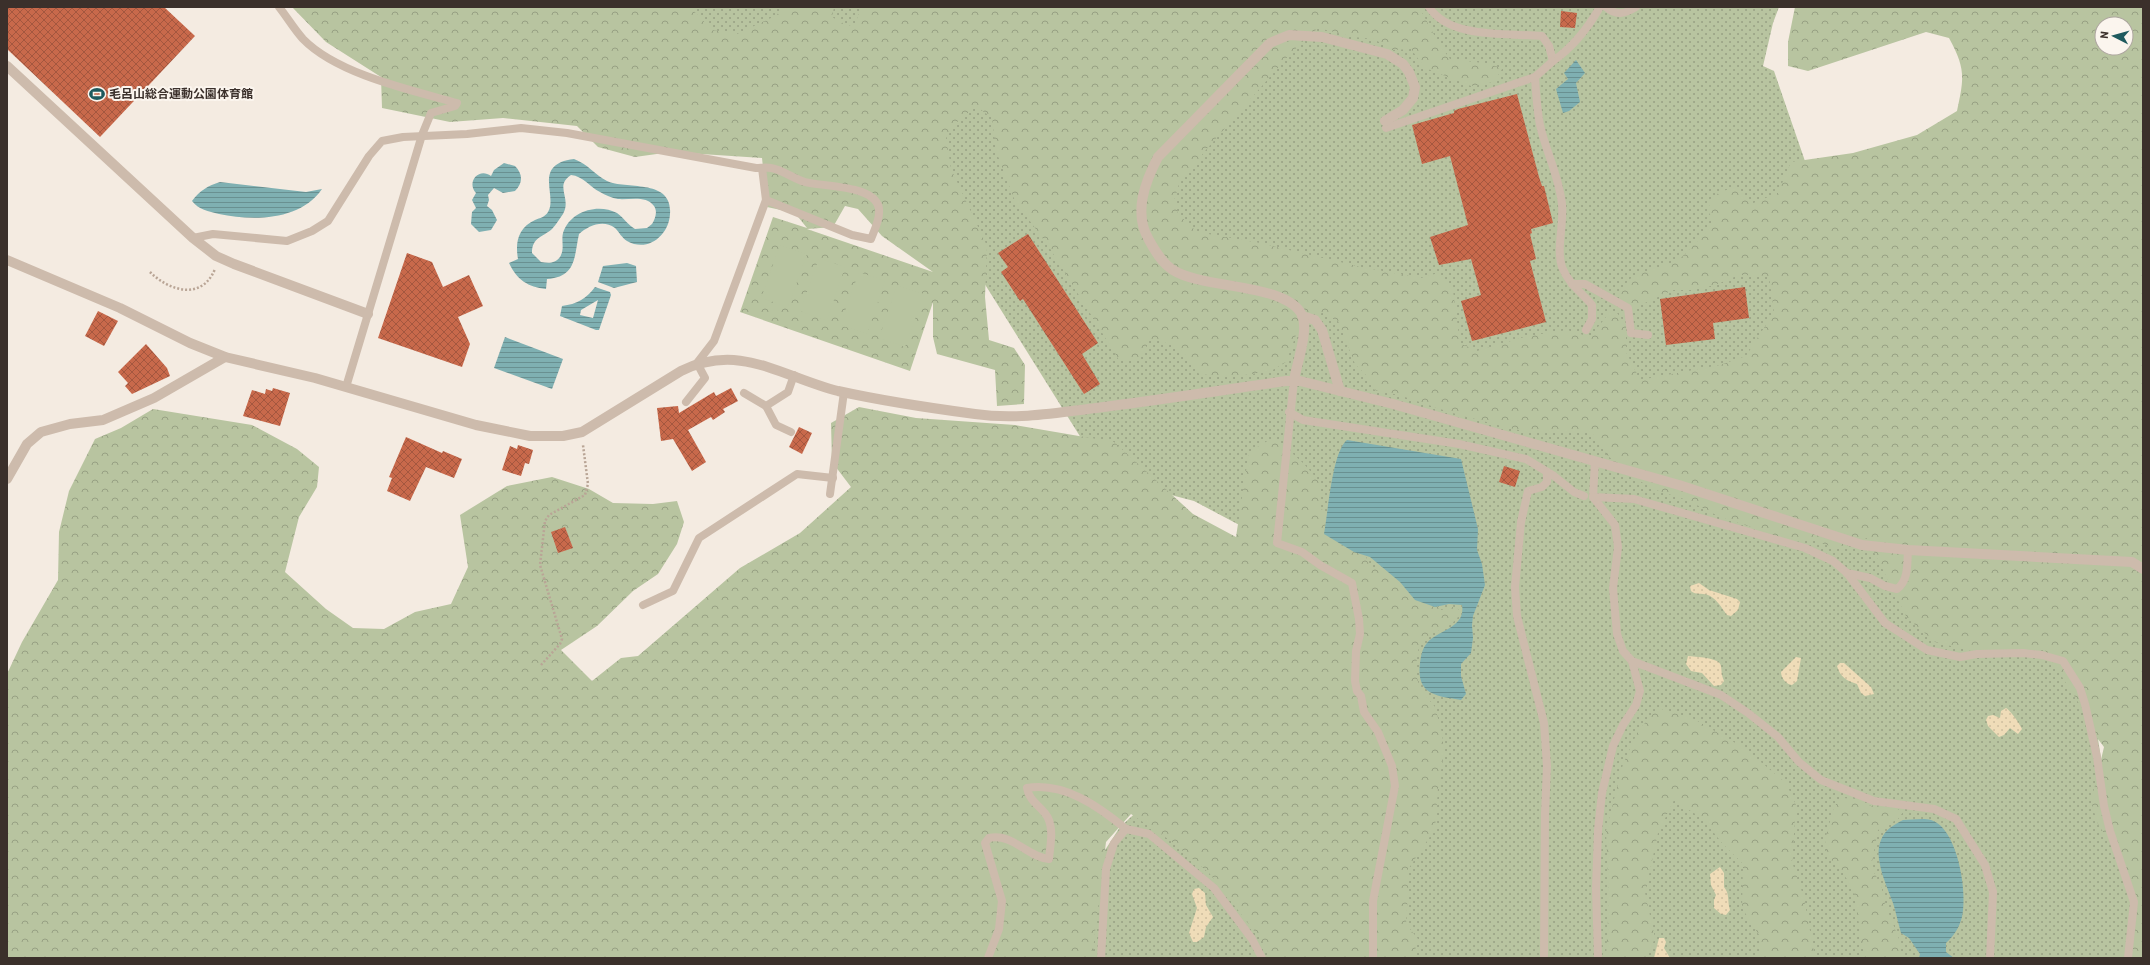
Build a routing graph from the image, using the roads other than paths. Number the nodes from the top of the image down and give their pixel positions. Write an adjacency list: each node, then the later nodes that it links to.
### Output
1 (279, 7): 10 (lane)
2 (1429, 7): 6 (lane)
3 (1600, 7): 6 (lane)
4 (1606, 7): 5 (lane)
5 (1636, 7)
6 (1553, 61): 8 (lane)
7 (7, 66): 13 (street)
8 (1535, 77): 9 (lane); 15 (lane)
9 (1385, 125): 17 (street)
10 (422, 136): 11 (lane); 13 (lane); 16 (lane)
11 (762, 168): 12 (lane); 12 (lane)
12 (766, 200): 21 (lane)
13 (193, 238): 16 (street)
14 (7, 260): 20 (street)
15 (1572, 284): 18 (lane); 19 (lane)
16 (368, 314): 24 (lane)
17 (1302, 316): 23 (street); 25 (street)
18 (1586, 330)
19 (1648, 335)
20 (225, 358): 24 (street); 35 (street)
21 (697, 363): 22 (street); 24 (street); 28 (lane)
22 (794, 375): 26 (street); 29 (lane)
23 (1294, 380): 25 (street); 26 (street); 30 (lane)
24 (346, 387)
25 (1340, 391): 32 (street)
26 (844, 392): 34 (lane)
27 (744, 393): 29 (lane)
28 (686, 402)
29 (766, 406): 31 (lane)
30 (1289, 412): 33 (lane); 48 (lane)
31 (791, 432)
32 (1595, 461): 38 (lane); 39 (street)
33 (1547, 472): 37 (lane); 49 (lane)
34 (833, 478): 36 (lane); 42 (lane)
35 (7, 479)
36 (830, 494)
37 (1584, 496)
38 (1593, 497): 41 (lane); 43 (lane)
39 (1908, 550): 40 (street); 41 (lane)
40 (2143, 569)
41 (1847, 572): 52 (lane)
42 (644, 604)
43 (1632, 661): 50 (lane); 51 (lane)
44 (1126, 829): 45 (lane); 46 (lane); 47 (lane)
45 (988, 958)
46 (1101, 958)
47 (1262, 958)
48 (1373, 958)
49 (1544, 958)
50 (1598, 958)
51 (1990, 958)
52 (2128, 958)

